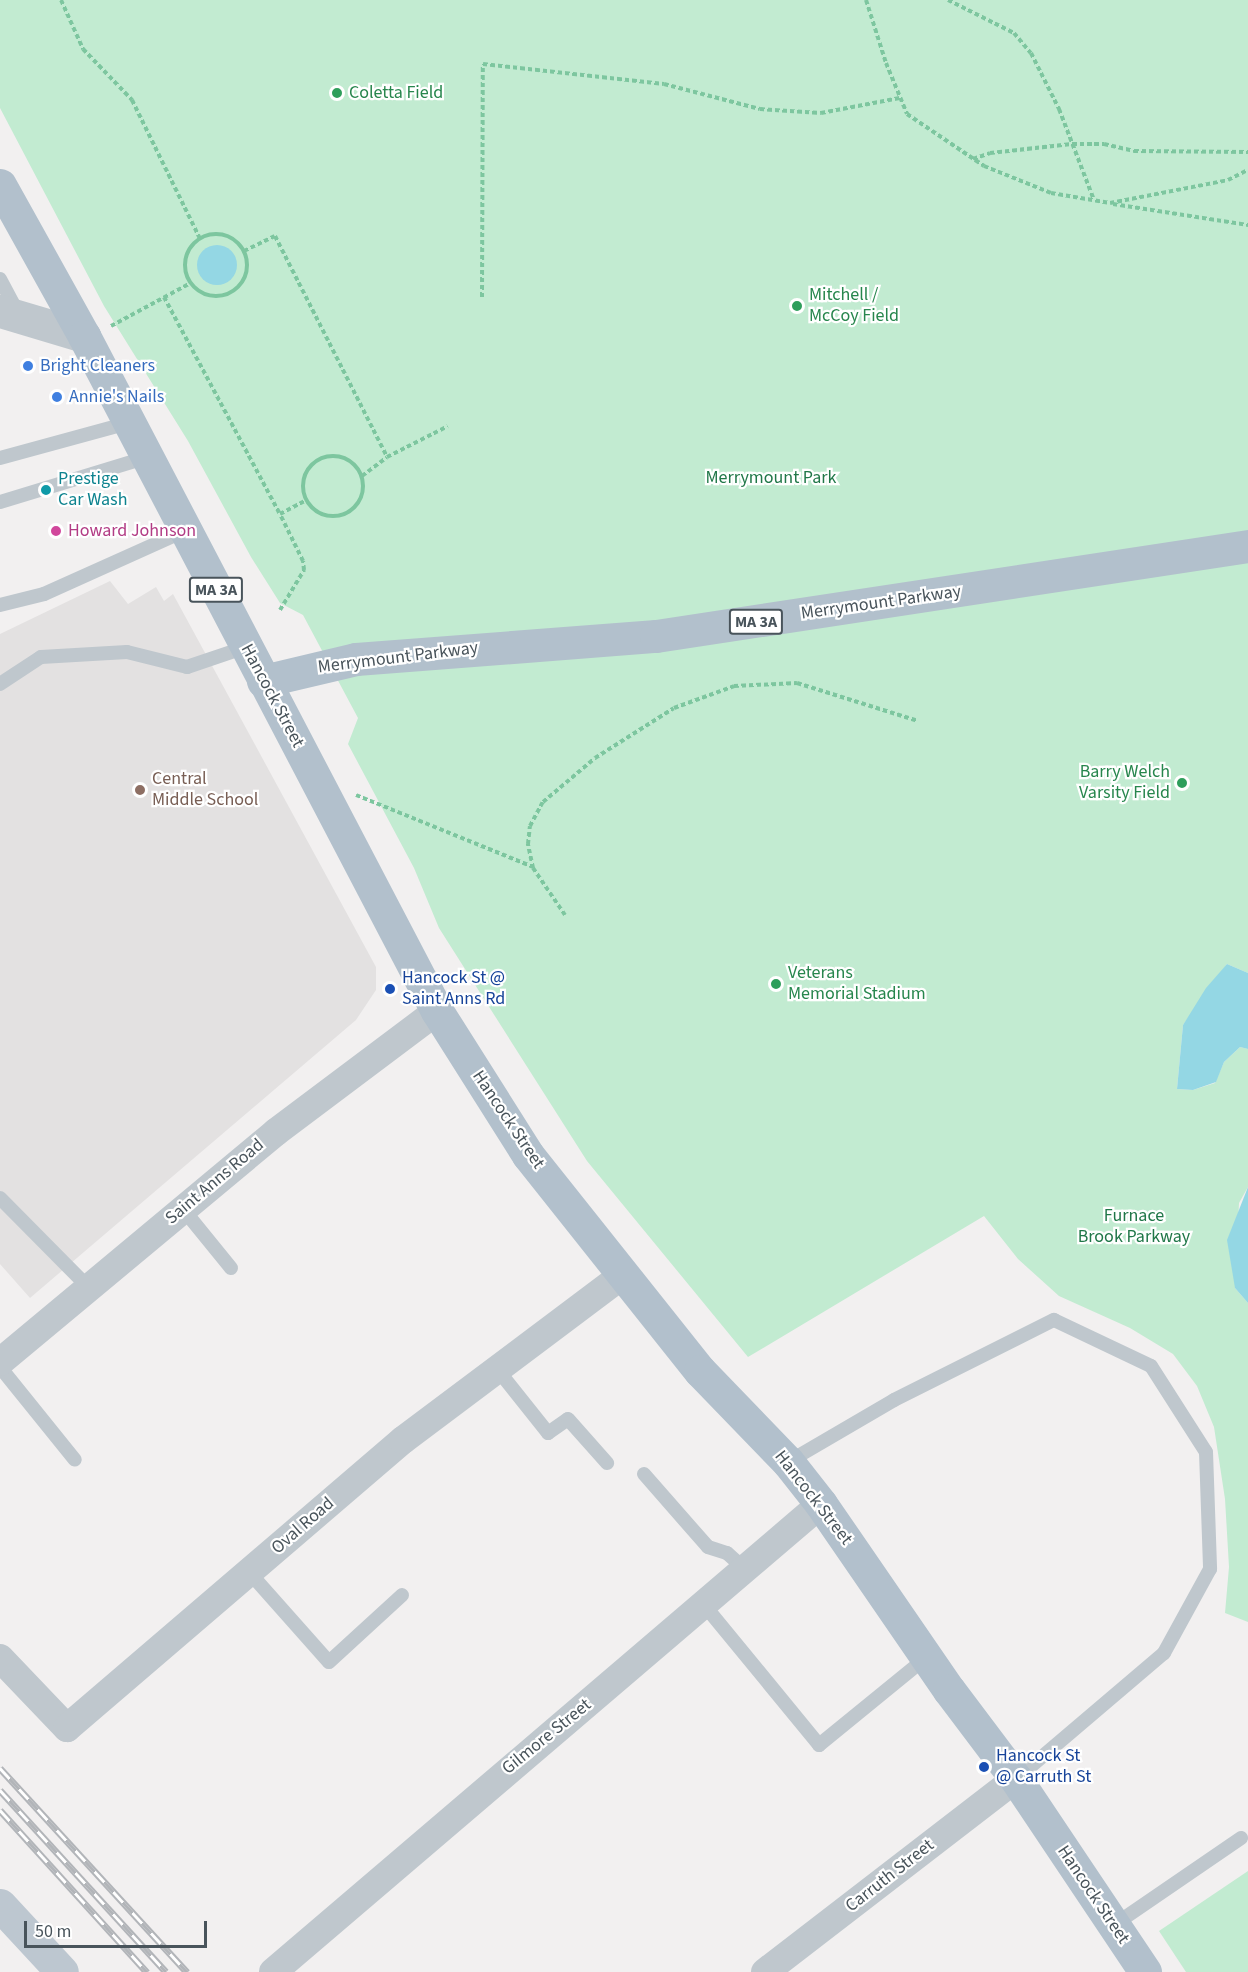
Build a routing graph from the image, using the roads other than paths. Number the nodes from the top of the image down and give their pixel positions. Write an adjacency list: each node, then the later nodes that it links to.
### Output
1 (2, 195): 4 (main road, Hancock Street / MA 3A)
2 (0, 279): 3 (lane)
3 (11, 315): 4 (street)
4 (97, 331): 5 (main road, Hancock Street / MA 3A)
5 (128, 423): 6 (lane); 7 (main road, Hancock Street / MA 3A)
6 (0, 458)
7 (144, 458): 8 (lane); 9 (main road, Hancock Street / MA 3A)
8 (0, 502)
9 (184, 531): 11 (lane); 12 (main road, Hancock Street / MA 3A)
10 (1248, 546): 13 (main road, Merrymount Parkway / MA 3A)
11 (0, 605)
12 (246, 647): 13 (main road, Hancock Street / MA 3A); 14 (lane)
13 (263, 681): 15 (main road, Hancock Street)
14 (0, 684)
15 (437, 1011): 17 (street, Saint Anns Road); 19 (main road, Hancock Street)
16 (0, 1198): 20 (lane)
17 (183, 1209): 18 (lane); 20 (street, Saint Anns Road)
18 (231, 1268)
19 (624, 1274): 23 (street, Oval Road); 25 (main road, Hancock Street)
20 (88, 1287): 21 (street, Saint Anns Road)
21 (0, 1362)
22 (0, 1367): 24 (lane)
23 (497, 1369): 26 (lane); 30 (street, Oval Road)
24 (75, 1460)
25 (788, 1462): 28 (main road, Hancock Street); 35 (lane)
26 (607, 1463)
27 (644, 1474): 29 (lane)
28 (822, 1504): 29 (street, Gilmore Street); 34 (main road, Hancock Street)
29 (746, 1570): 32 (street, Gilmore Street)
30 (249, 1572): 31 (lane); 33 (street, Oval Road)
31 (402, 1595)
32 (705, 1606): 34 (lane); 40 (street, Gilmore Street)
33 (0, 1658)
34 (927, 1658): 35 (main road, Hancock Street)
35 (1016, 1779): 38 (main road, Hancock Street); 41 (street, Carruth Street)
36 (1241, 1838): 38 (lane)
37 (0, 1905): 39 (main road)
38 (1114, 1925): 42 (main road, Hancock Street)
39 (62, 1972)
40 (273, 1972)
41 (765, 1972)
42 (1145, 1972)

